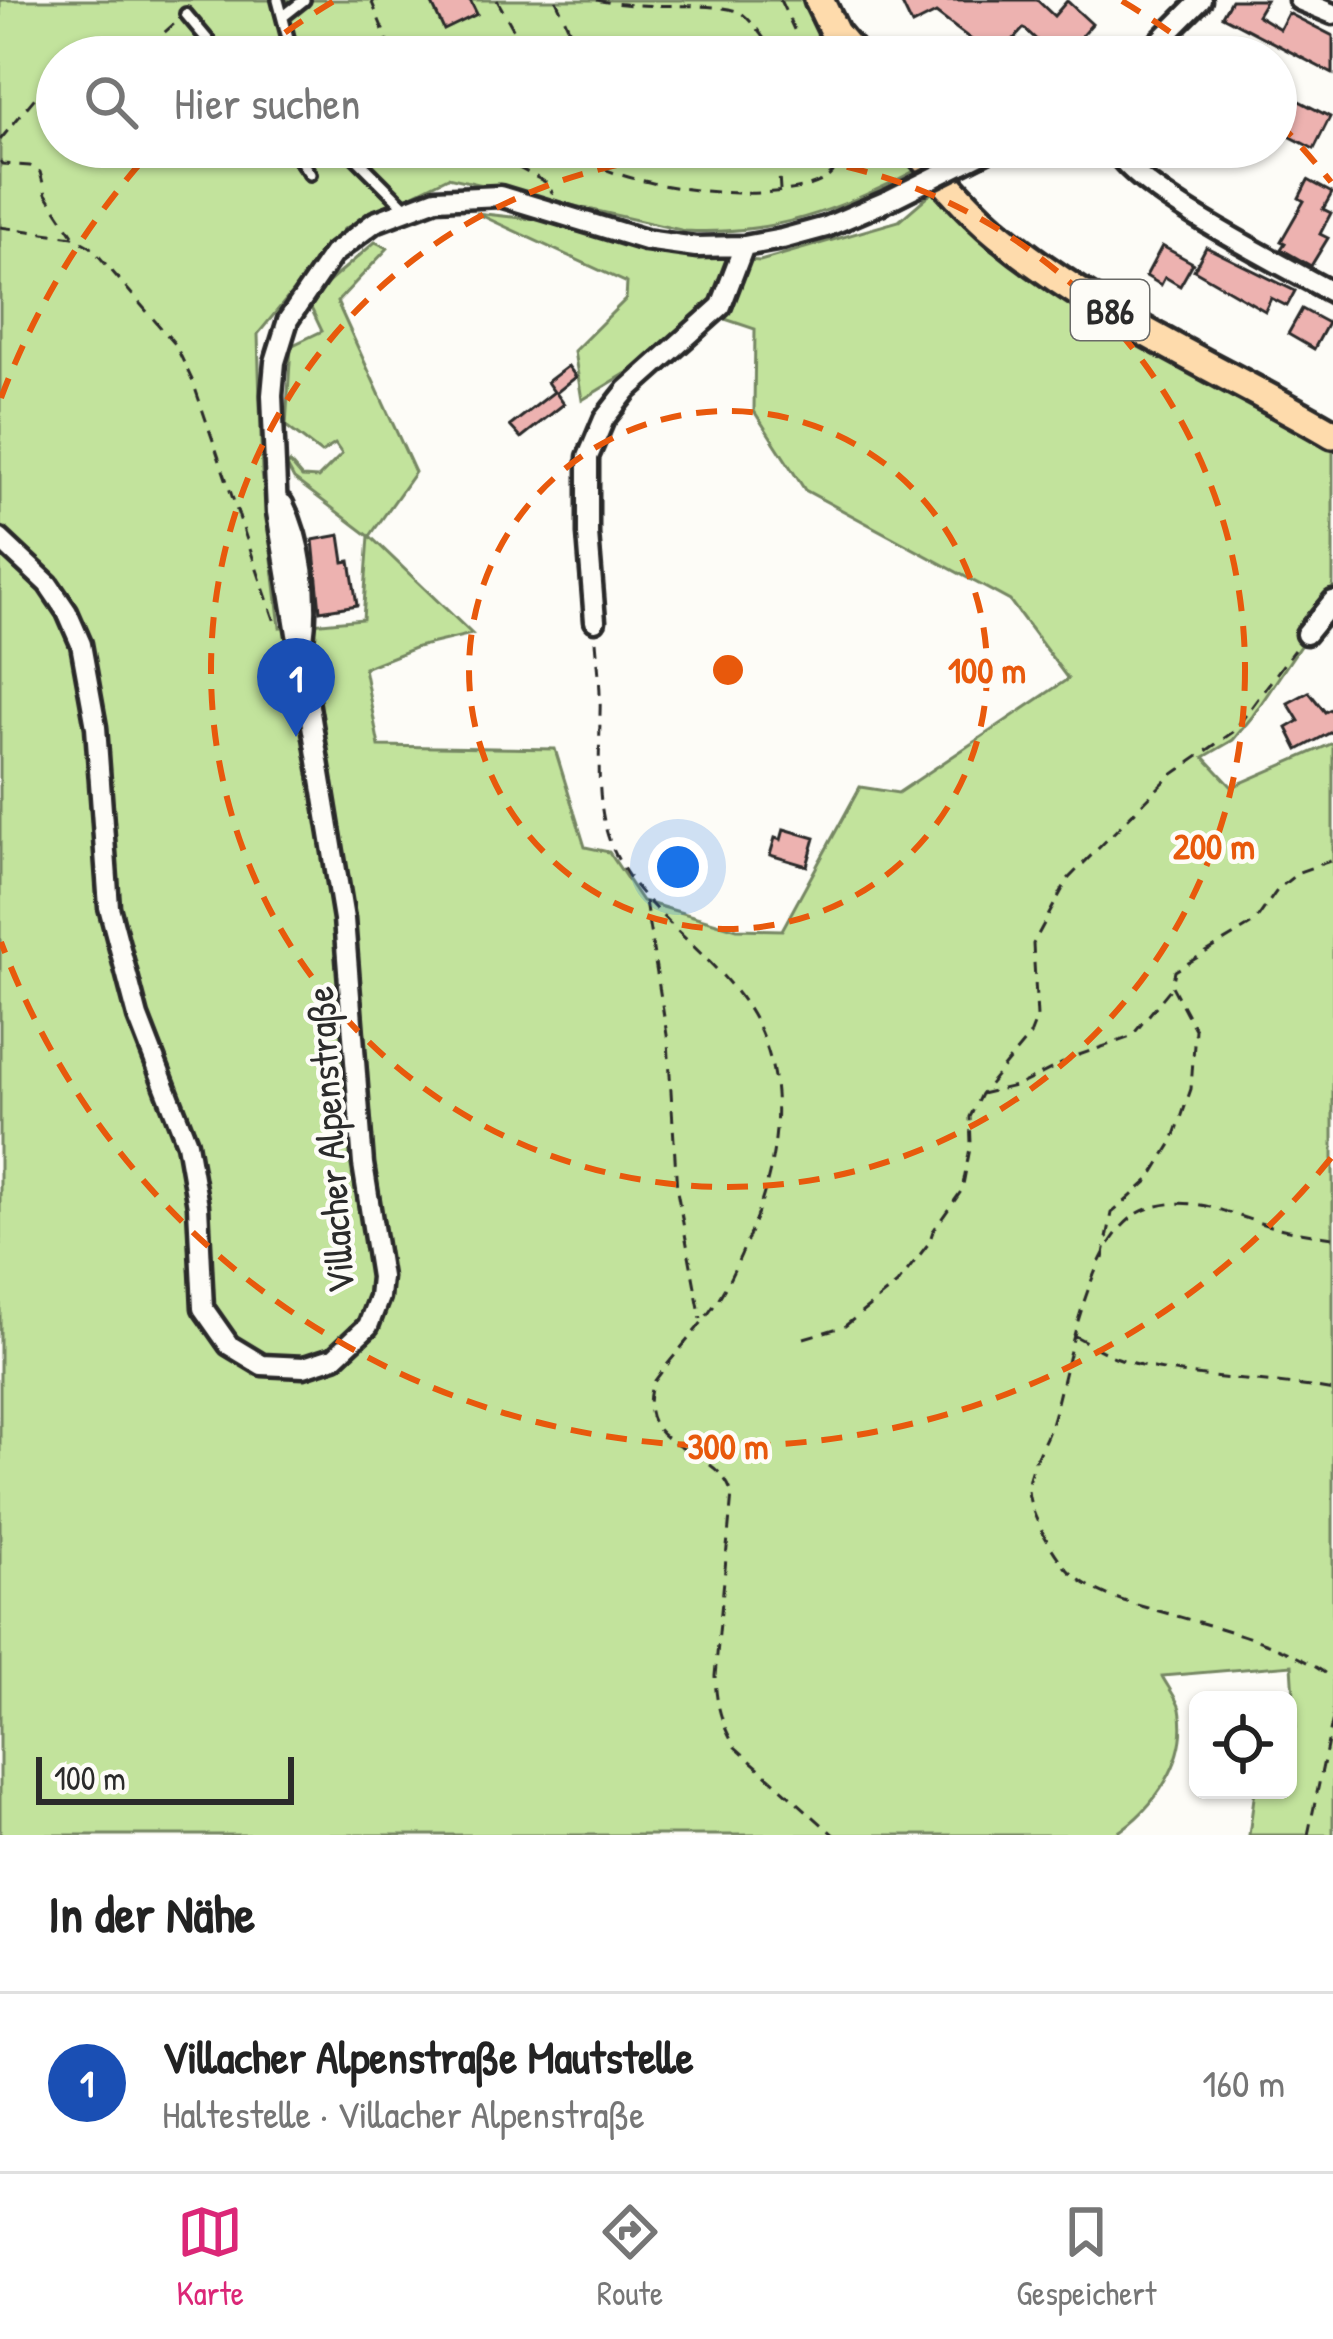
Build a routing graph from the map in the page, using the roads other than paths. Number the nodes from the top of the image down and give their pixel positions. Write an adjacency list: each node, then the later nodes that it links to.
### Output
1 (278, 0): 9 (lane)
2 (304, 0): 9 (lane)
3 (819, 0): 12 (main road)
4 (836, 0): 13 (main road)
5 (1201, 0): 14 (street)
6 (1299, 0): 8 (street)
7 (186, 14): 10 (lane)
8 (1333, 14)
9 (285, 15): 11 (lane)
10 (204, 36)
11 (289, 36)
12 (838, 36)
13 (850, 36)
14 (1165, 36)
15 (307, 168): 20 (lane)
16 (366, 168): 21 (lane)
17 (935, 168): 24 (main road, B86)
18 (953, 168): 22 (street, Villacher Alpenstraße, bridge)
19 (1130, 168): 23 (street)
20 (310, 173)
21 (406, 208): 22 (street, Villacher Alpenstraße); 25 (street, Villacher Alpenstraße)
22 (744, 246): 27 (street)
23 (1333, 293)
24 (1333, 434)
25 (0, 539)
26 (1333, 601): 28 (street)
27 (595, 621)
28 (1306, 634)

